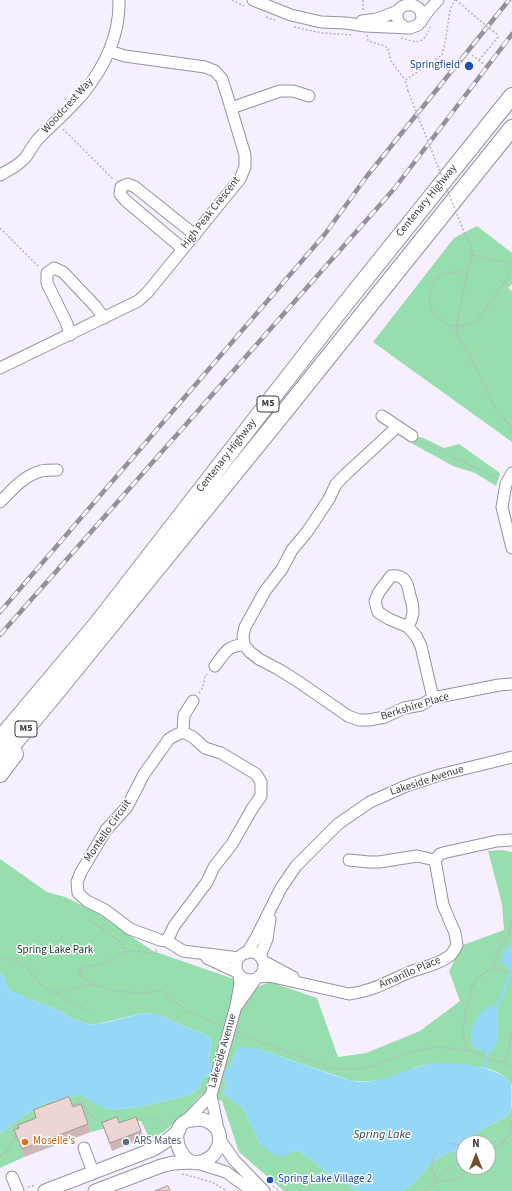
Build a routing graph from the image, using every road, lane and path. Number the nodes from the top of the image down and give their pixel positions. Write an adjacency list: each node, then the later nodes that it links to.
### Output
1 (119, 0): 11 (street, Woodcrest Way)
2 (253, 0): 8 (street)
3 (438, 0): 7 (street)
4 (455, 0): 13 (path, bridge); 15 (path)
5 (417, 2): 6 (street); 7 (street)
6 (398, 11): 8 (street); 9 (street)
7 (420, 22): 9 (street)
8 (346, 23): 9 (street)
9 (406, 28)
10 (388, 48): 15 (path)
11 (109, 51): 18 (street, High Peak Crescent); 19 (street, Woodcrest Way)
12 (472, 55): 13 (path)
13 (479, 60): 14 (path)
14 (485, 65)
15 (405, 80): 26 (path, bridge)
16 (309, 96): 18 (street)
17 (512, 96): 52 (highway, Centenary Highway / M5)
18 (231, 108): 24 (street, High Peak Crescent)
19 (55, 122): 21 (street, Woodcrest Way); 22 (path)
20 (512, 128): 49 (highway, Centenary Highway / M5)
21 (0, 175)
22 (122, 187): 24 (street); 25 (street)
23 (0, 228): 30 (path)
24 (195, 235): 25 (street, High Peak Crescent)
25 (183, 249): 31 (street, High Peak Crescent)
26 (473, 255): 27 (path); 28 (path)
27 (512, 264)
28 (468, 268): 32 (path); 32 (path)
29 (512, 271): 32 (path)
30 (47, 273): 31 (street); 33 (street)
31 (104, 318): 33 (street, High Peak Crescent)
32 (456, 326): 37 (path)
33 (70, 335): 34 (street, High Peak Crescent)
34 (0, 368)
35 (382, 416): 36 (street)
36 (397, 427): 38 (street); 45 (street)
37 (512, 428)
38 (412, 436): 41 (path)
39 (57, 470): 42 (street)
40 (512, 473): 41 (street)
41 (506, 484): 43 (street)
42 (0, 502)
43 (512, 548)
44 (408, 627): 44 (street); 48 (street)
45 (244, 645): 46 (street); 48 (street, Berkshire Place)
46 (215, 666): 50 (path)
47 (512, 684): 48 (street, Berkshire Place)
48 (433, 698)
49 (51, 699): 54 (highway, Centenary Highway / M5); 55 (highway)
50 (193, 701): 51 (street)
51 (183, 732): 62 (street); 62 (street, Montello Circuit)
52 (0, 739)
53 (512, 757): 59 (street, Lakeside Avenue)
54 (0, 760)
55 (0, 774)
56 (511, 840): 58 (street)
57 (349, 860): 58 (street)
58 (435, 860): 73 (street, Amarillo Place)
59 (271, 908): 65 (street, Lakeside Avenue); 67 (street, Lakeside Avenue)
60 (89, 920): 63 (path)
61 (512, 921): 68 (path)
62 (164, 941): 63 (path); 64 (street, Montello Circuit)
63 (125, 952): 72 (path)
64 (194, 952): 65 (street, Montello Circuit); 69 (street, Montello Circuit)
65 (243, 956): 67 (street); 69 (street)
66 (0, 959): 74 (path)
67 (261, 959): 71 (street); 73 (street, Amarillo Place)
68 (493, 967): 70 (path); 79 (path)
69 (238, 974): 71 (street); 75 (street, Lakeside Avenue)
70 (512, 974)
71 (257, 978): 73 (street, Amarillo Place); 75 (street, Lakeside Avenue)
72 (92, 984): 74 (path); 77 (path)
73 (309, 985)
74 (56, 993): 76 (path)
75 (236, 1006): 77 (street, Lakeside Avenue)
76 (92, 1012)
77 (230, 1028): 79 (path); 82 (street, Lakeside Avenue)
78 (512, 1033): 80 (path)
79 (467, 1050): 80 (path)
80 (505, 1062): 81 (path)
81 (512, 1067)
82 (211, 1093): 87 (street, Lakeside Avenue); 89 (street, Lakeside Avenue)
83 (66, 1104): 85 (path)
84 (133, 1120): 87 (path)
85 (107, 1122)
86 (512, 1122): 93 (path)
87 (179, 1124): 89 (main road); 96 (main road); 98 (main road)
88 (16, 1133): 95 (path)
89 (219, 1134): 96 (main road); 104 (street)
90 (450, 1143): 91 (path)
91 (456, 1144)
92 (84, 1148): 98 (street)
93 (496, 1148)
94 (436, 1152): 102 (path)
95 (0, 1156)
96 (195, 1162): 107 (main road); 109 (street)
97 (456, 1165): 102 (path)
98 (94, 1172): 106 (main road)
99 (177, 1173): 108 (path)
100 (461, 1175): 103 (path)
101 (12, 1177): 105 (street)
102 (437, 1177): 103 (path)
103 (430, 1185): 111 (path)
104 (266, 1186): 110 (path)
105 (18, 1191)
106 (45, 1191)
107 (95, 1191)
108 (227, 1191)
109 (252, 1191)
110 (280, 1191)
111 (426, 1191)

